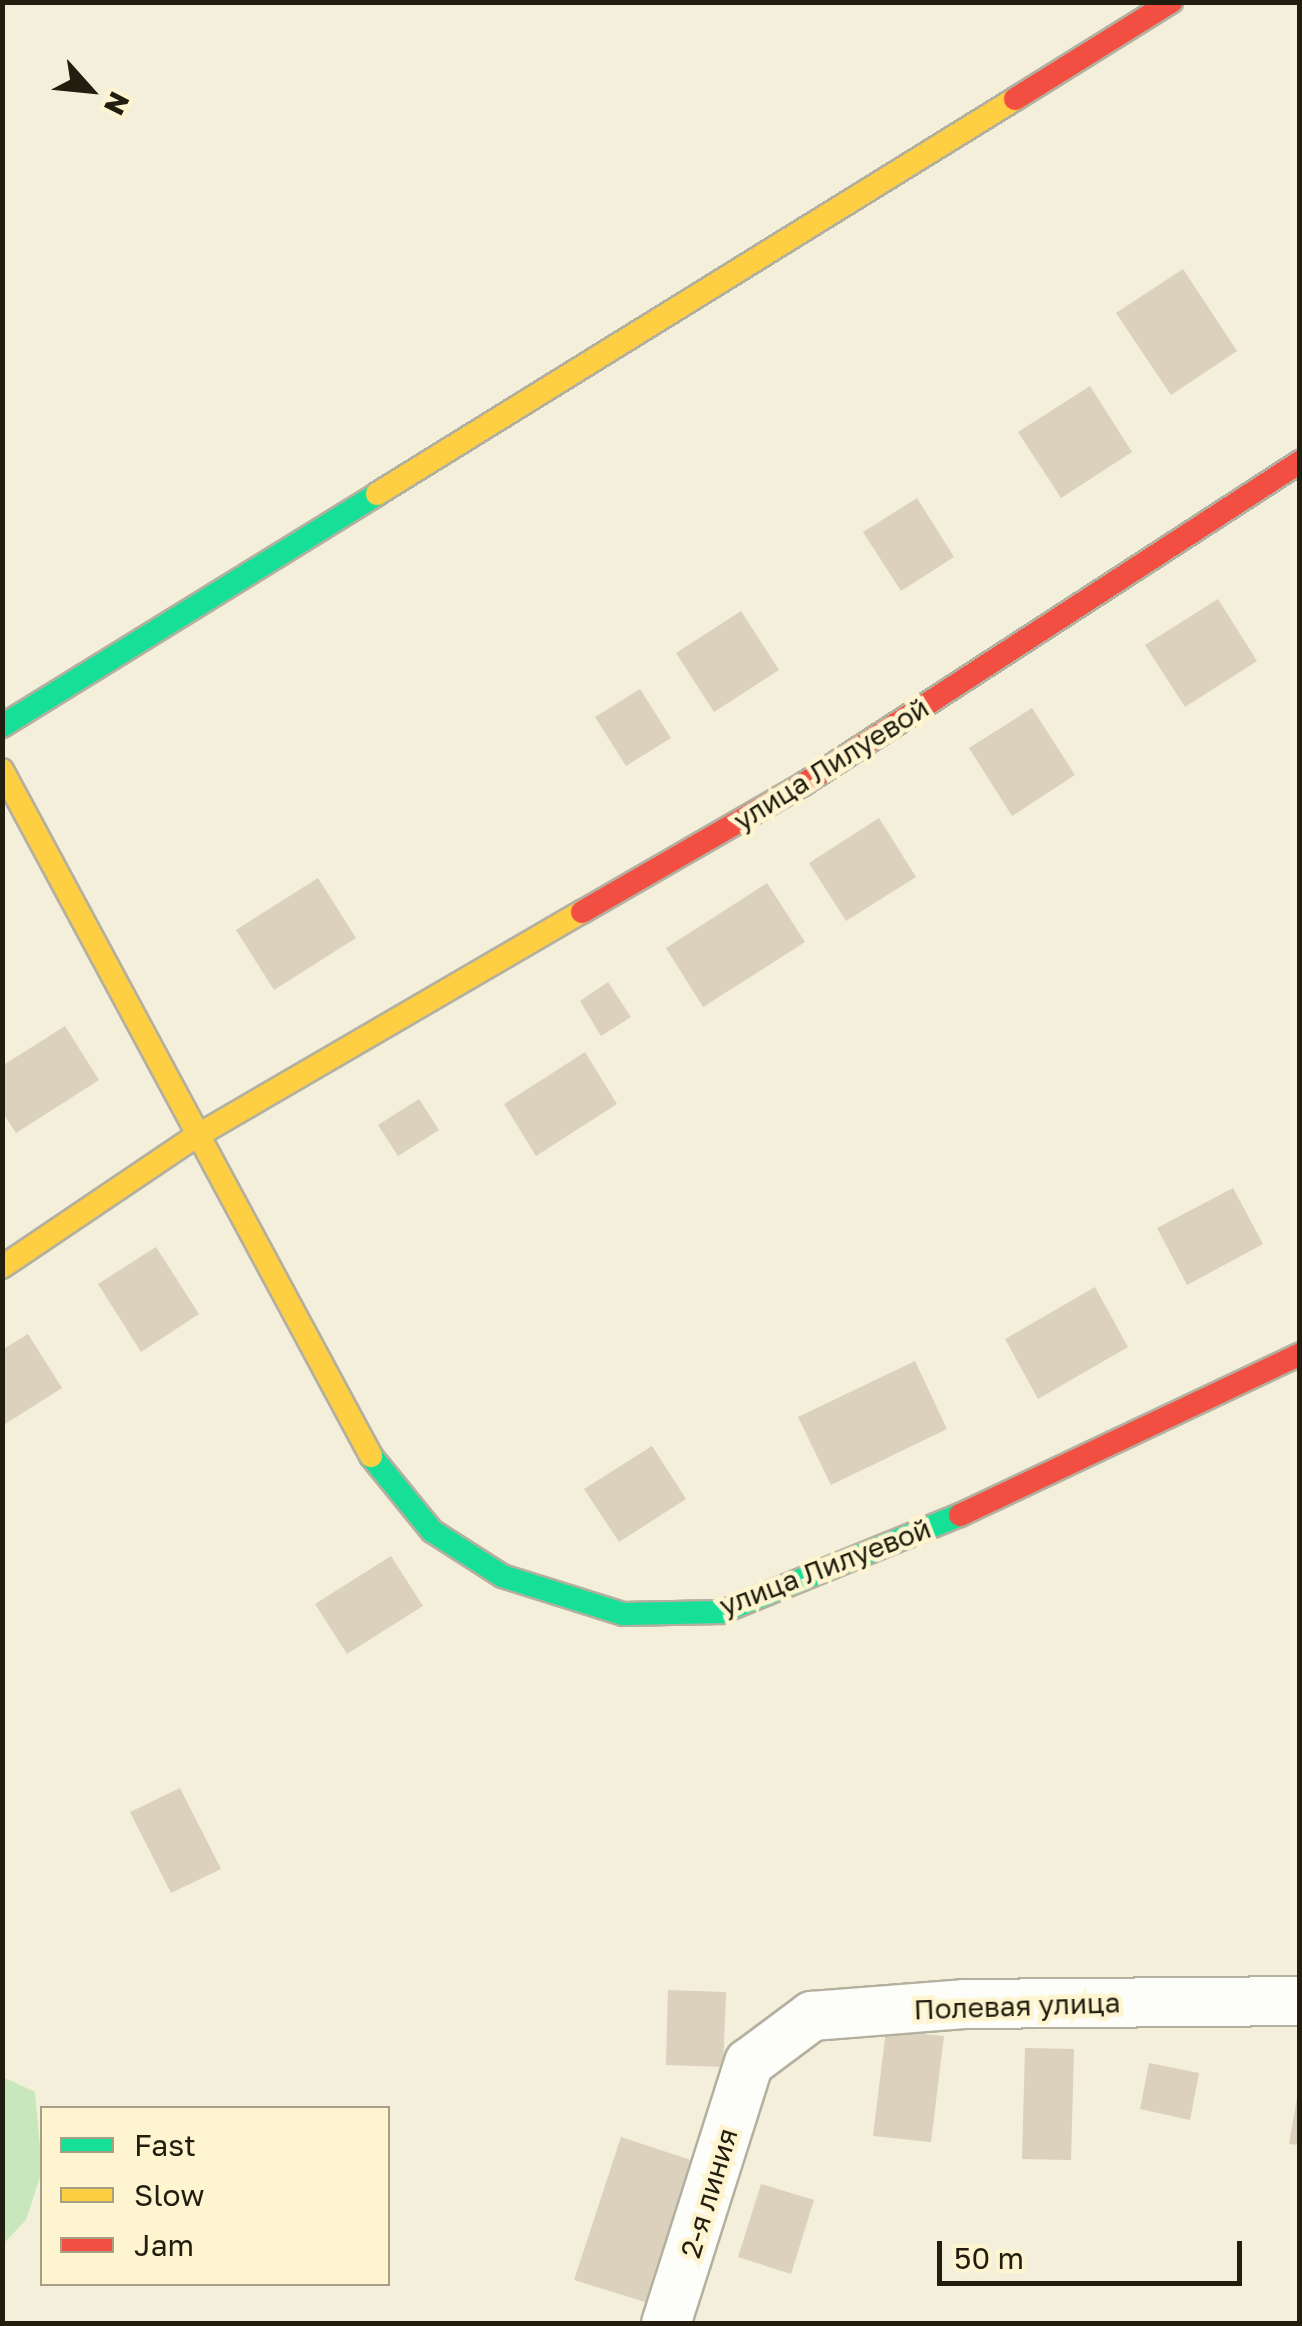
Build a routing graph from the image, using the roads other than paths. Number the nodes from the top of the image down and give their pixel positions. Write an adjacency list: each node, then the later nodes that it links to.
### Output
1 (1171, 2): 3 (street)
2 (1300, 462): 5 (street, улица Лилуевой)
3 (2, 726)
4 (2, 770): 5 (street, улица Лилуевой)
5 (196, 1137): 6 (street, улица Лилуевой); 7 (street, улица Лилуевой)
6 (2, 1267)
7 (1300, 1354)
8 (1300, 2000): 9 (street, Полевая улица)
9 (749, 2062): 10 (street, 2-я линия)
10 (666, 2324)

